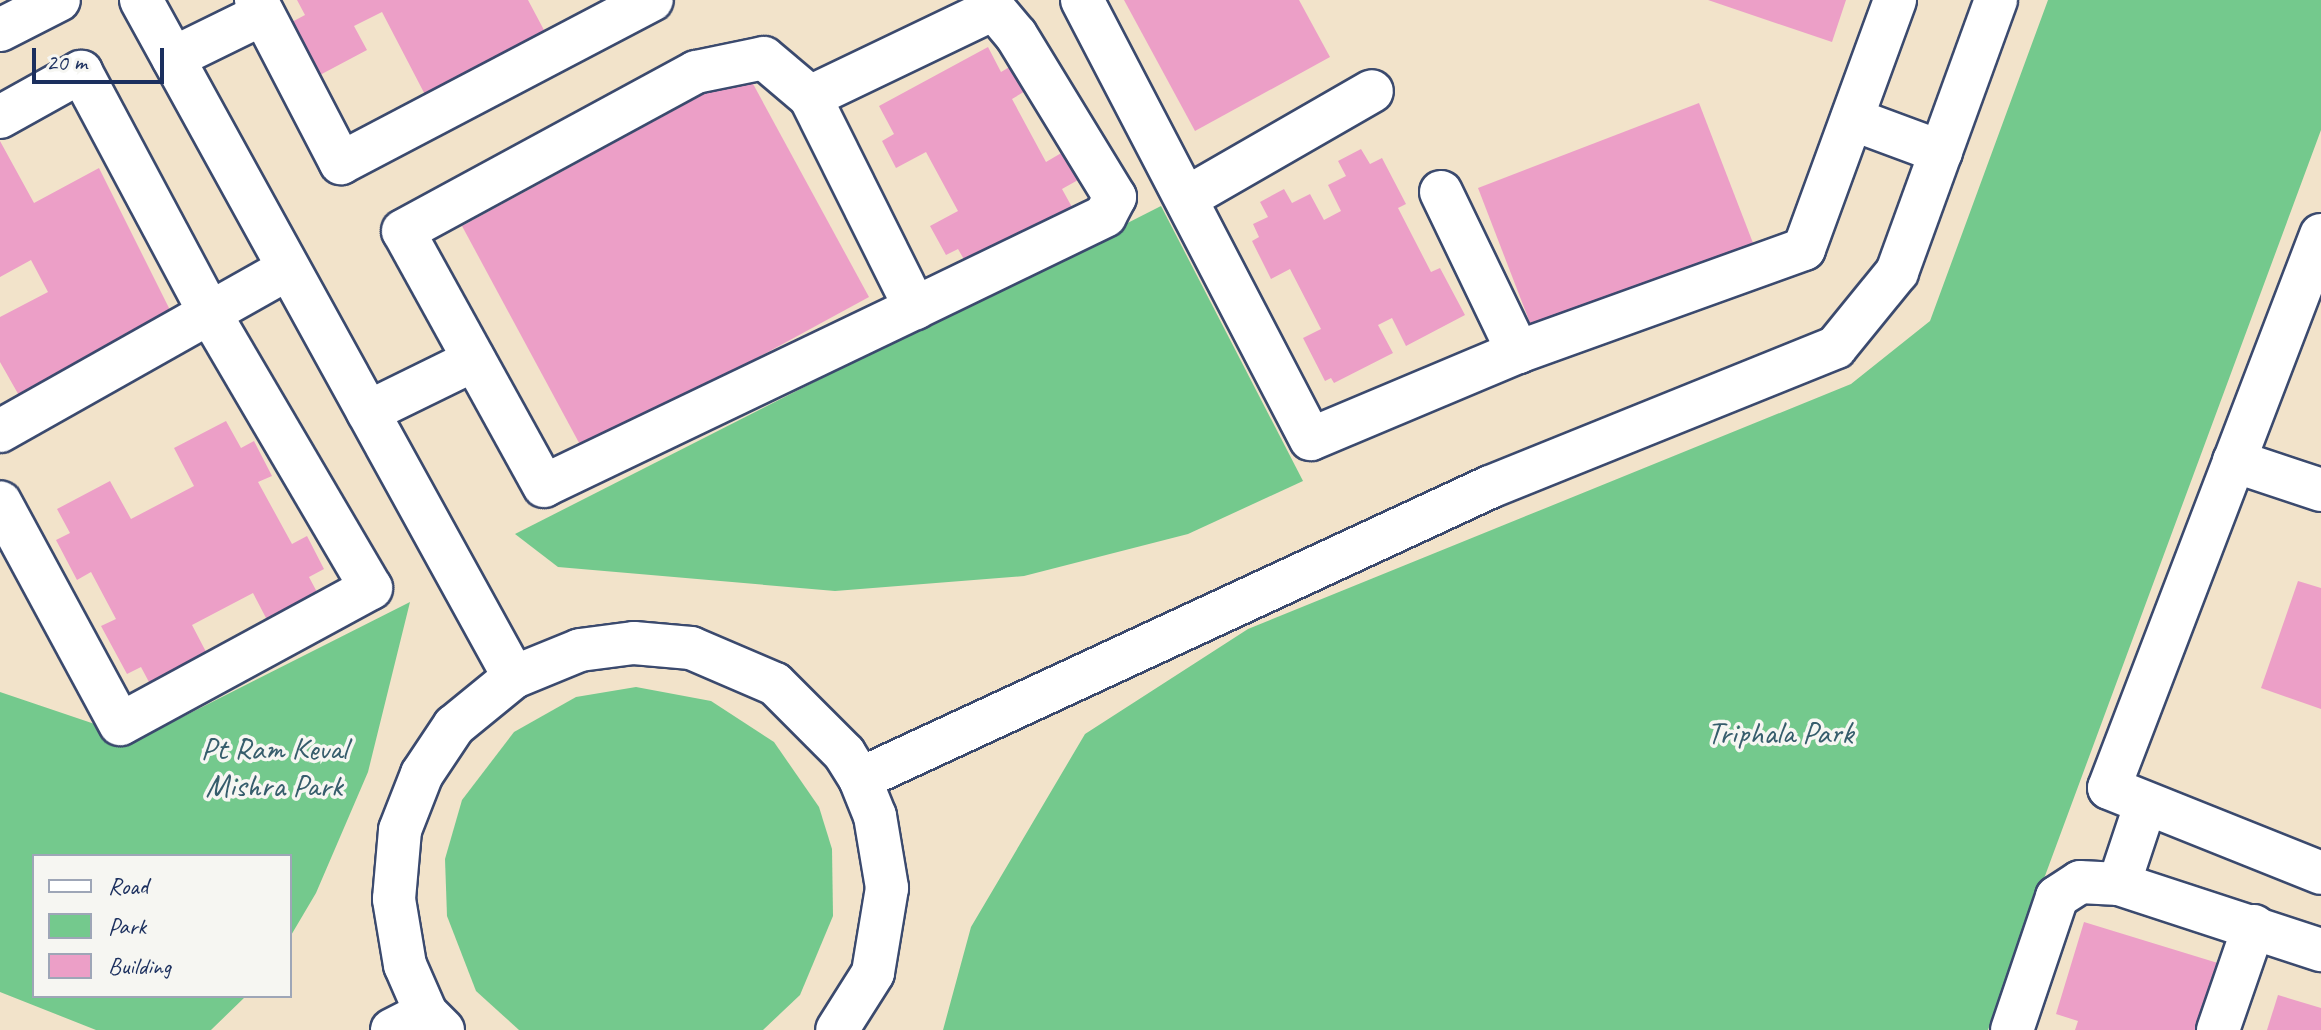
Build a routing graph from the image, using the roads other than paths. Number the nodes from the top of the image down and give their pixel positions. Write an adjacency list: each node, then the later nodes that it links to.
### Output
1 (59, 0): 8 (street)
2 (141, 0): 9 (street)
3 (652, 0): 7 (street)
4 (1082, 0): 16 (street)
5 (1895, 0): 13 (street)
6 (1996, 0): 14 (street)
7 (260, 7): 9 (street)
8 (0, 30)
9 (173, 58): 18 (street)
10 (1372, 91): 16 (street)
11 (810, 97): 19 (street); 19 (street); 22 (street)
12 (0, 117): 20 (street)
13 (1852, 119): 14 (street); 21 (street)
14 (1941, 152): 29 (street)
15 (1441, 192): 21 (street)
16 (1188, 197): 21 (street)
17 (2321, 235): 25 (street)
18 (287, 269): 20 (street); 23 (street)
19 (915, 308): 22 (street)
20 (209, 312): 24 (street); 27 (street)
21 (1518, 352)
22 (474, 360): 23 (street)
23 (368, 412): 28 (street)
24 (0, 431)
25 (2234, 461): 26 (street); 30 (street)
26 (2321, 490)
27 (0, 502)
28 (514, 677): 29 (street); 35 (street)
29 (860, 779): 36 (street)
30 (2146, 803): 31 (street); 32 (street)
31 (2321, 873)
32 (2119, 884): 33 (street); 37 (street)
33 (2254, 926): 34 (street); 38 (street)
34 (2321, 950)
35 (420, 1024)
36 (837, 1030)
37 (2012, 1030)
38 (2218, 1030)

